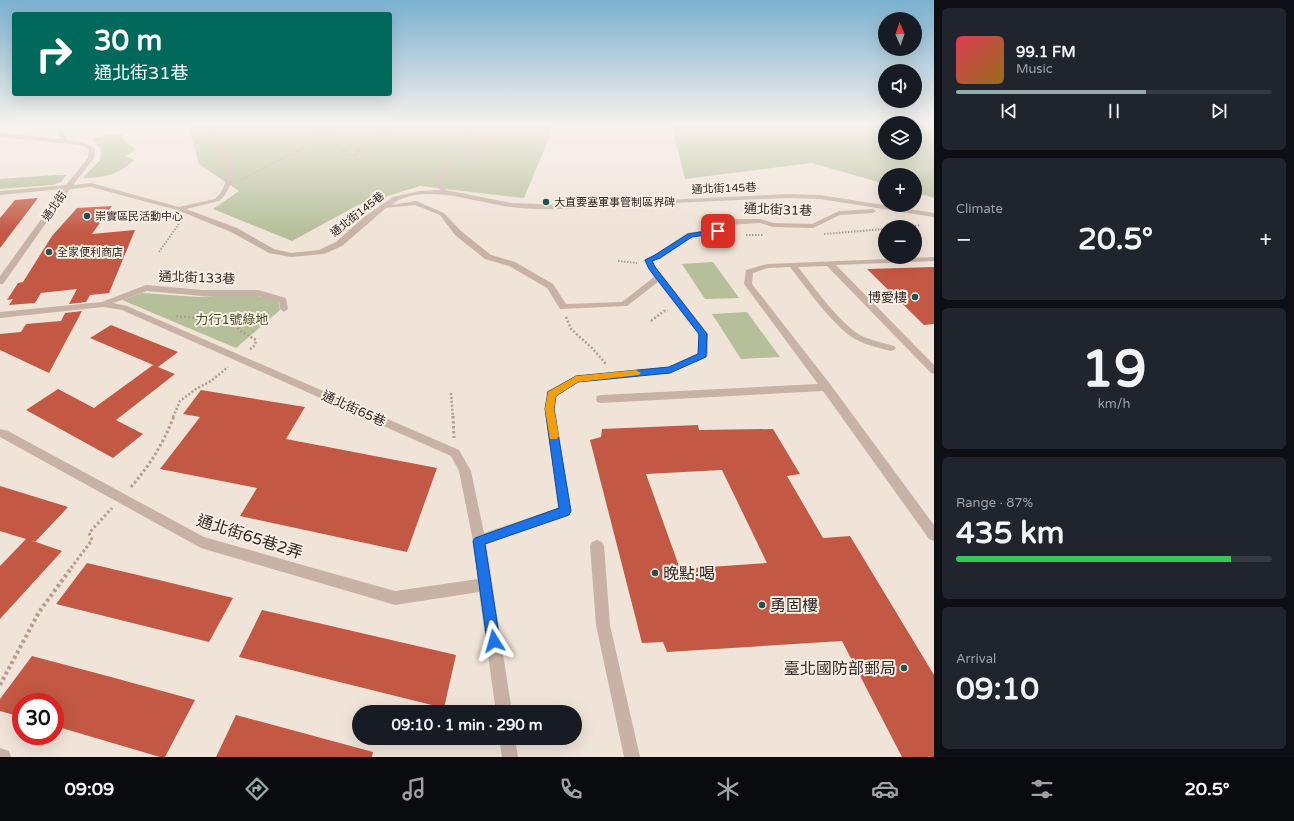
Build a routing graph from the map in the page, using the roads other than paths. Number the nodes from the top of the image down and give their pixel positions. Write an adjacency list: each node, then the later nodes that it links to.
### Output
1 (88, 161): 4 (street, 通北街)
2 (231, 161): 8 (street)
3 (452, 161): 5 (street)
4 (68, 187): 6 (street, 通北街145巷); 8 (street, 通北街145巷); 16 (street, 通北街)
5 (444, 192): 7 (street, 通北街145巷); 9 (street, 通北街145巷)
6 (0, 193)
7 (878, 207)
8 (179, 209): 9 (street, 通北街145巷)
9 (380, 209): 17 (street)
10 (878, 211): 17 (street, 通北街31巷)
11 (911, 212): 12 (street, 通北街145巷)
12 (934, 215)
13 (934, 259): 14 (street)
14 (830, 264): 15 (street); 23 (street)
15 (792, 265): 22 (street); 24 (street)
16 (4, 271): 18 (street, 通北街)
17 (659, 277): 28 (street, 通北街31巷)
18 (0, 282)
19 (103, 304): 20 (street, 通北街133巷); 21 (street, 通北街65巷); 28 (street, 通北街65巷)
20 (284, 309)
21 (0, 315)
22 (891, 348)
23 (934, 371)
24 (826, 387): 25 (street); 27 (street)
25 (601, 399)
26 (0, 433): 30 (street, 通北街65巷2弄)
27 (934, 535)
28 (479, 541): 30 (street)
29 (597, 546): 36 (street)
30 (486, 584): 31 (street)
31 (503, 705)
32 (508, 745): 35 (street)
33 (0, 756): 34 (street)
34 (3, 757)
35 (510, 757)
36 (632, 757)

